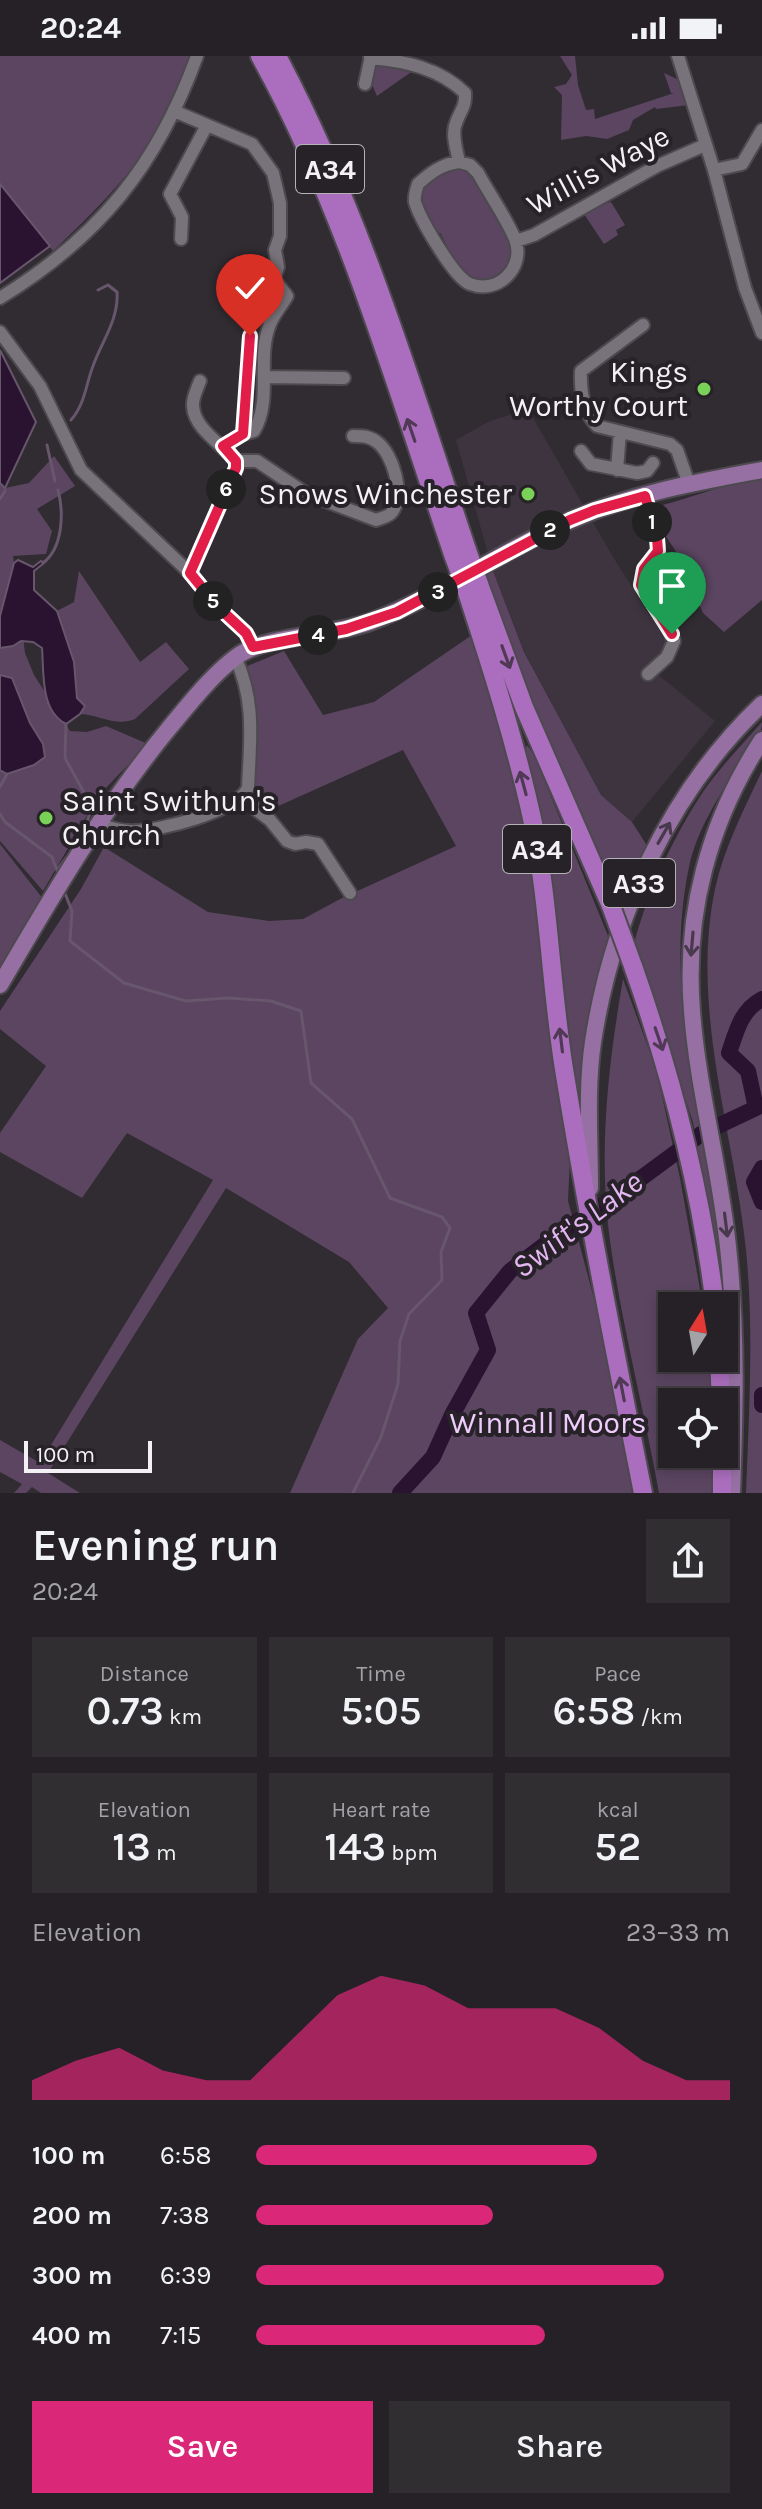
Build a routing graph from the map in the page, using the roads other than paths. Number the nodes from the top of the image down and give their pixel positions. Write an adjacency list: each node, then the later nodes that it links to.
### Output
1 (197, 56): 7 (street)
2 (260, 56): 36 (highway, A34, one-way to 2)
3 (277, 56): 36 (highway, A34)
4 (678, 56): 10 (street)
5 (370, 57): 6 (street); 11 (street)
6 (365, 84)
7 (174, 111): 8 (street); 17 (street)
8 (206, 127): 13 (street); 16 (street)
9 (762, 130): 12 (street)
10 (705, 145): 12 (street); 14 (street, Willis Waye)
11 (459, 162): 14 (street, Willis Waye); 14 (street, Willis Waye)
12 (714, 170): 20 (street)
13 (181, 239)
14 (516, 241)
15 (254, 278): 16 (street)
16 (274, 279): 22 (street)
17 (0, 298)
18 (643, 325): 25 (street)
19 (0, 332): 37 (street)
20 (762, 333)
21 (250, 336): 26 (street)
22 (264, 377): 23 (street); 26 (street)
23 (344, 378)
24 (200, 381): 28 (street)
25 (620, 432): 32 (street); 34 (street)
26 (243, 434): 28 (street)
27 (353, 436): 30 (street)
28 (223, 446): 30 (street)
29 (581, 451): 32 (street)
30 (236, 461): 37 (street)
31 (653, 463): 32 (street)
32 (617, 470)
33 (762, 470): 34 (main road)
34 (689, 484): 35 (main road)
35 (645, 496): 39 (main road); 41 (street)
36 (461, 553): 38 (highway, A34, bridge)
37 (190, 573): 39 (street)
38 (473, 587): 48 (highway, A34, one-way to 38); 49 (highway, A34, one-way to 49, bridge)
39 (253, 647): 40 (main road)
40 (235, 657): 44 (street); 45 (main road)
41 (648, 674)
42 (762, 704): 48 (main road, A33, one-way to 42)
43 (762, 740): 53 (main road, A33, one-way to 53)
44 (241, 798): 45 (street); 46 (street)
45 (98, 824): 47 (main road)
46 (350, 893)
47 (0, 985)
48 (585, 1164): 51 (highway, A34, one-way to 48)
49 (713, 1292)
50 (722, 1468): 52 (highway)
51 (643, 1493)
52 (722, 1493)
53 (732, 1493)

